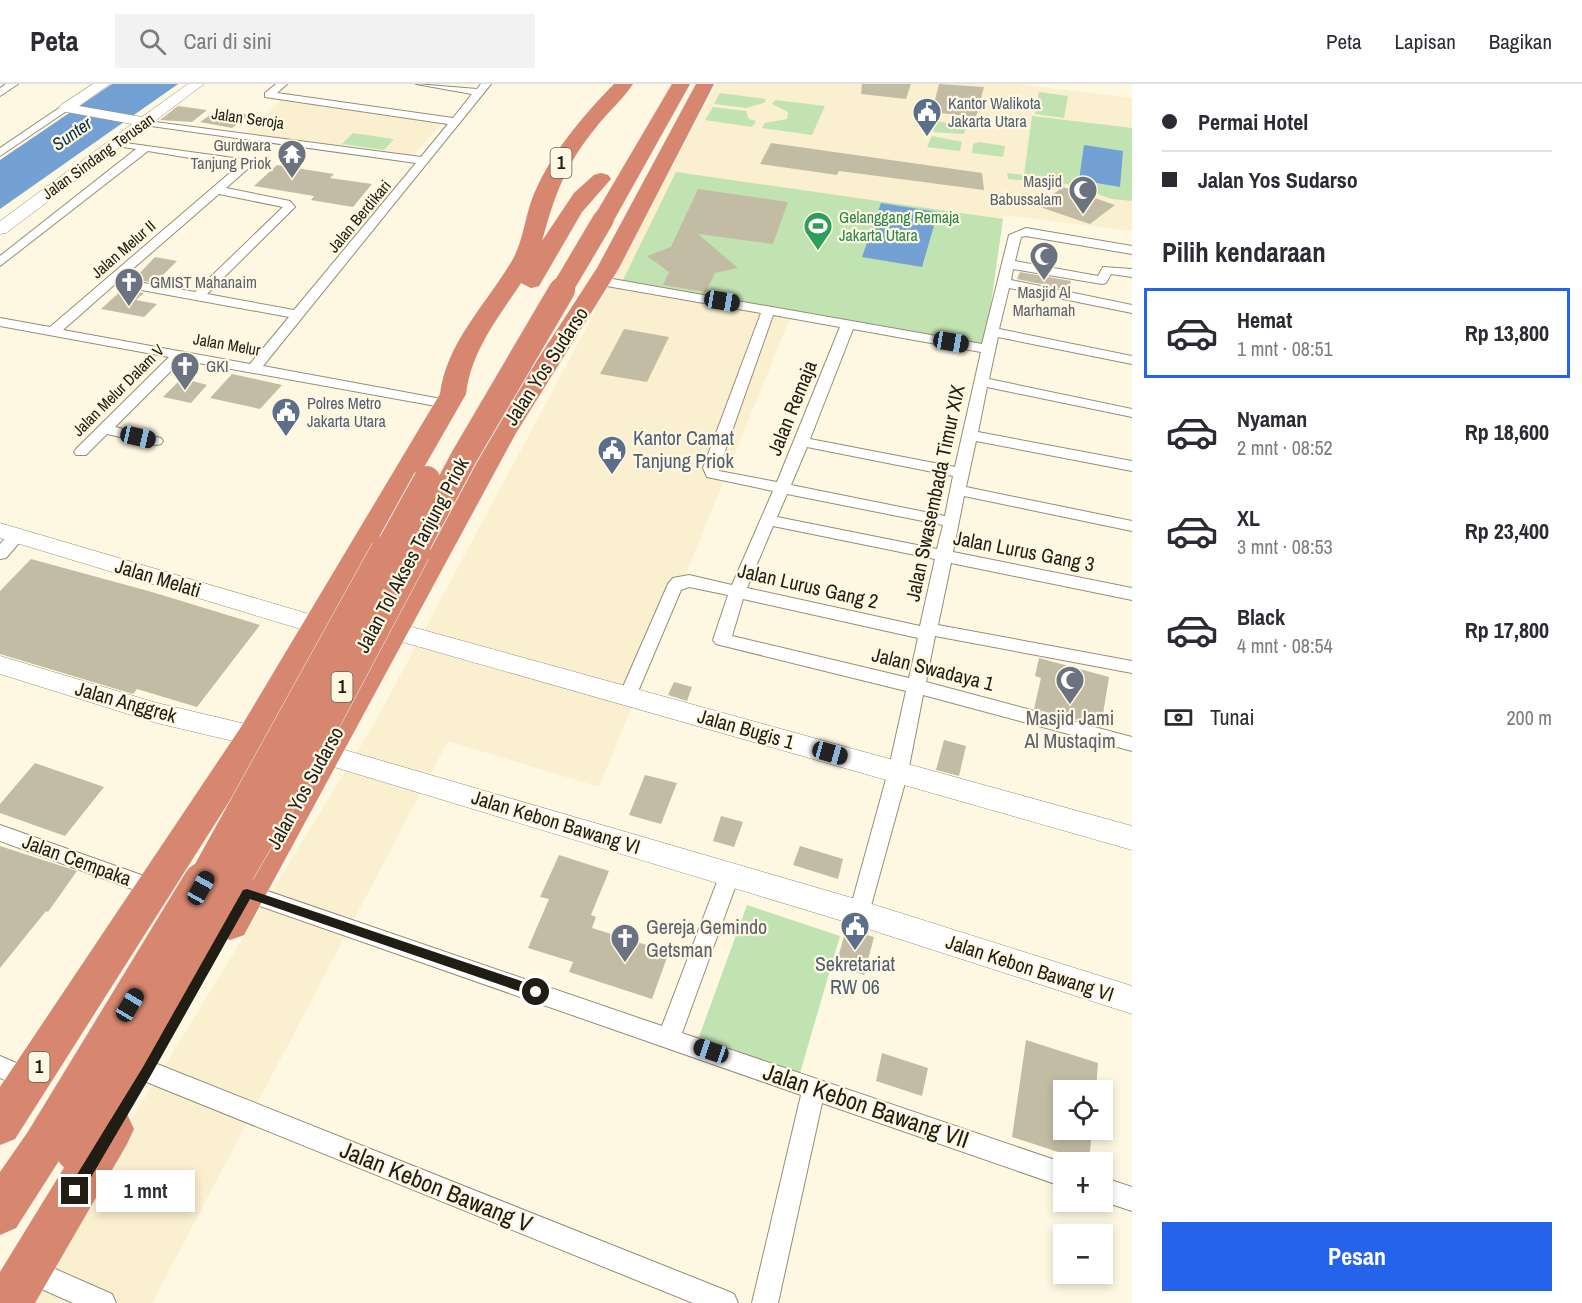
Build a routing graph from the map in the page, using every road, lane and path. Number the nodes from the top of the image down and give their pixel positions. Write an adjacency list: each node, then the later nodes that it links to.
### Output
1 (13, 84): 10 (street)
2 (197, 84): 12 (street, Jalan Sindang Terusan)
3 (282, 84): 13 (street)
4 (421, 84): 9 (street)
5 (624, 84): 44 (highway, 1)
6 (681, 84): 22 (highway, Jalan Tol Akses Tanjung Priok / 1)
7 (705, 84): 28 (highway, Jalan Yos Sudarso / 1)
8 (97, 85): 11 (street)
9 (483, 88): 13 (street, Jalan Berdikari)
10 (0, 93)
11 (69, 109): 12 (street, Jalan Seroja); 15 (street)
12 (139, 121): 16 (street, Jalan Sindang Terusan); 19 (street, Jalan Seroja)
13 (457, 122): 19 (street, Jalan Berdikari)
14 (0, 139): 15 (street)
15 (15, 143): 18 (street)
16 (116, 143): 17 (street, Jalan Melur II); 23 (street, Jalan Sindang Terusan)
17 (145, 148): 21 (street, Jalan Melur II); 25 (street)
18 (0, 153)
19 (425, 161): 34 (street, Jalan Berdikari)
20 (605, 172): 22 (highway, Jalan Tol Akses Tanjung Priok / 1)
21 (217, 190): 29 (street, Jalan Melur II); 31 (street)
22 (585, 217): 44 (highway); 96 (highway, Jalan Tol Akses Tanjung Priok / 1, bridge); 97 (highway, Jalan Tol Akses Tanjung Priok / 1, bridge)
23 (0, 229)
24 (1132, 250): 26 (street, Jalan Swasembada Timur XIX)
25 (0, 262)
26 (1008, 264): 27 (street); 30 (street, Jalan Swasembada Timur XIX)
27 (1132, 273)
28 (601, 280): 32 (street); 54 (highway, Jalan Yos Sudarso / 1)
29 (112, 281): 31 (street); 38 (street, Jalan Melur II)
30 (1005, 284): 33 (street); 37 (street, Jalan Swasembada Timur XIX)
31 (197, 297): 34 (street)
32 (769, 309): 36 (street); 55 (street)
33 (1132, 309)
34 (298, 315): 42 (street, Jalan Berdikari)
35 (0, 322): 38 (street, Jalan Melur)
36 (848, 324): 39 (street); 49 (street, Jalan Remaja)
37 (993, 332): 39 (street, Jalan Swasembada Timur XIX); 41 (street)
38 (51, 333): 40 (street, Jalan Melur)
39 (987, 349): 43 (street, Jalan Swasembada Timur XIX)
40 (180, 354): 42 (street, Jalan Melur); 46 (street, Jalan Melur Dalam V)
41 (1132, 360)
42 (255, 367): 44 (street, Jalan Melur)
43 (981, 382): 45 (street); 47 (street, Jalan Swasembada Timur XIX)
44 (450, 399): 51 (highway, 1)
45 (1132, 413)
46 (104, 429): 48 (street); 50 (street, Jalan Melur Dalam V)
47 (969, 435): 52 (street); 53 (street, Jalan Swasembada Timur XIX)
48 (156, 441)
49 (802, 442): 53 (street); 55 (street, Jalan Remaja)
50 (81, 452)
51 (414, 460): 54 (highway); 57 (highway, 1)
52 (1132, 466)
53 (961, 473): 56 (street, Jalan Swasembada Timur XIX)
54 (480, 477): 58 (highway, Jalan Yos Sudarso / 1)
55 (781, 488): 59 (street, Jalan Remaja); 60 (street)
56 (957, 490): 60 (street, Jalan Swasembada Timur XIX); 61 (street)
57 (390, 502): 58 (highway); 67 (highway, 1)
58 (457, 518): 68 (highway, Jalan Yos Sudarso / 1)
59 (767, 520): 64 (street, Jalan Lurus Gang 3); 65 (street, Jalan Remaja)
60 (951, 522): 64 (street, Jalan Swasembada Timur XIX)
61 (1132, 526)
62 (9, 532): 63 (street); 67 (street, Jalan Melati)
63 (0, 554)
64 (945, 557): 66 (street, Jalan Lurus Gang 3); 69 (street, Jalan Swasembada Timur XIX)
65 (737, 592): 69 (street, Jalan Lurus Gang 2); 70 (street, Jalan Remaja); 74 (street, Jalan Lurus Gang 2)
66 (1132, 594)
67 (317, 625): 75 (highway, 1)
68 (394, 631): 74 (street, Jalan Bugis 1); 77 (highway, Jalan Yos Sudarso / 1)
69 (927, 632): 72 (street, Jalan Lurus Gang 2); 73 (street, Jalan Swasembada Timur XIX)
70 (722, 640): 73 (street, Jalan Swadaya 1)
71 (0, 665): 75 (street, Jalan Anggrek)
72 (1132, 667)
73 (915, 687): 76 (street, Jalan Swadaya 1); 78 (street, Jalan Swasembada Timur XIX)
74 (628, 696): 78 (street, Jalan Bugis 1)
75 (253, 736): 77 (street, Jalan Kebon Bawang VI); 79 (highway, 1)
76 (1132, 744)
77 (324, 753): 82 (highway, Jalan Yos Sudarso / 1); 83 (street, Jalan Kebon Bawang VI)
78 (898, 772): 81 (street, Jalan Bugis 1); 86 (street)
79 (195, 822): 82 (highway); 84 (highway, 1)
80 (0, 832): 84 (street, Jalan Cempaka)
81 (1132, 838)
82 (274, 844): 85 (highway, Jalan Yos Sudarso / 1)
83 (730, 874): 86 (street, Jalan Kebon Bawang VI); 88 (street)
84 (154, 888): 90 (highway, 1)
85 (247, 893): 88 (street, Jalan Kebon Bawang VII); 89 (highway, Jalan Yos Sudarso / 1)
86 (859, 913): 87 (street, Jalan Kebon Bawang VI)
87 (1132, 1000)
88 (669, 1037): 91 (street, Jalan Kebon Bawang VII)
89 (147, 1071): 97 (highway, Jalan Yos Sudarso / 1); 99 (street, Jalan Kebon Bawang V)
90 (15, 1074): 92 (highway, 1)
91 (814, 1088): 93 (street, Jalan Kebon Bawang VII); 100 (street)
92 (0, 1124)
93 (1053, 1171)
94 (1113, 1193): 95 (street)
95 (1132, 1199)
96 (0, 1212)
97 (12, 1283): 98 (street)
98 (103, 1303)
99 (725, 1303)
100 (765, 1303)

